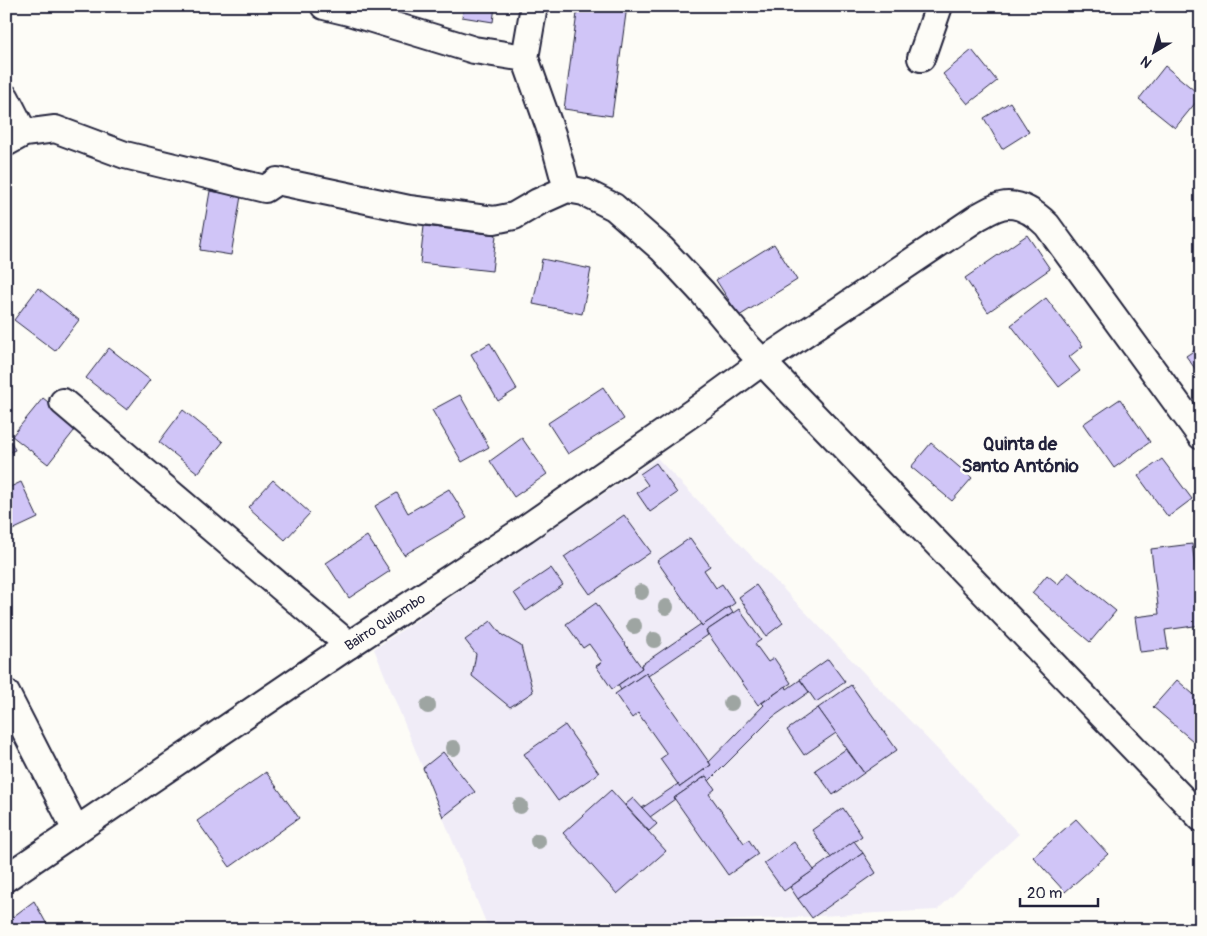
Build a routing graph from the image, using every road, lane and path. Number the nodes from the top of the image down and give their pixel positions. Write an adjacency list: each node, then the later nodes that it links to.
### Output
1 (324, 6): 4 (street)
2 (534, 6): 4 (street)
3 (939, 6): 5 (street)
4 (525, 58): 8 (street)
5 (921, 58)
6 (6, 98): 7 (street)
7 (15, 138): 8 (street)
8 (567, 189): 9 (street)
9 (762, 362): 11 (street, Bairro Quilombo); 12 (street, Bairro Quilombo); 14 (street)
10 (63, 402): 12 (street)
11 (1201, 436)
12 (349, 645): 15 (street, Bairro Quilombo)
13 (6, 693): 15 (street)
14 (1201, 818)
15 (76, 830): 16 (street, Bairro Quilombo)
16 (6, 878)

